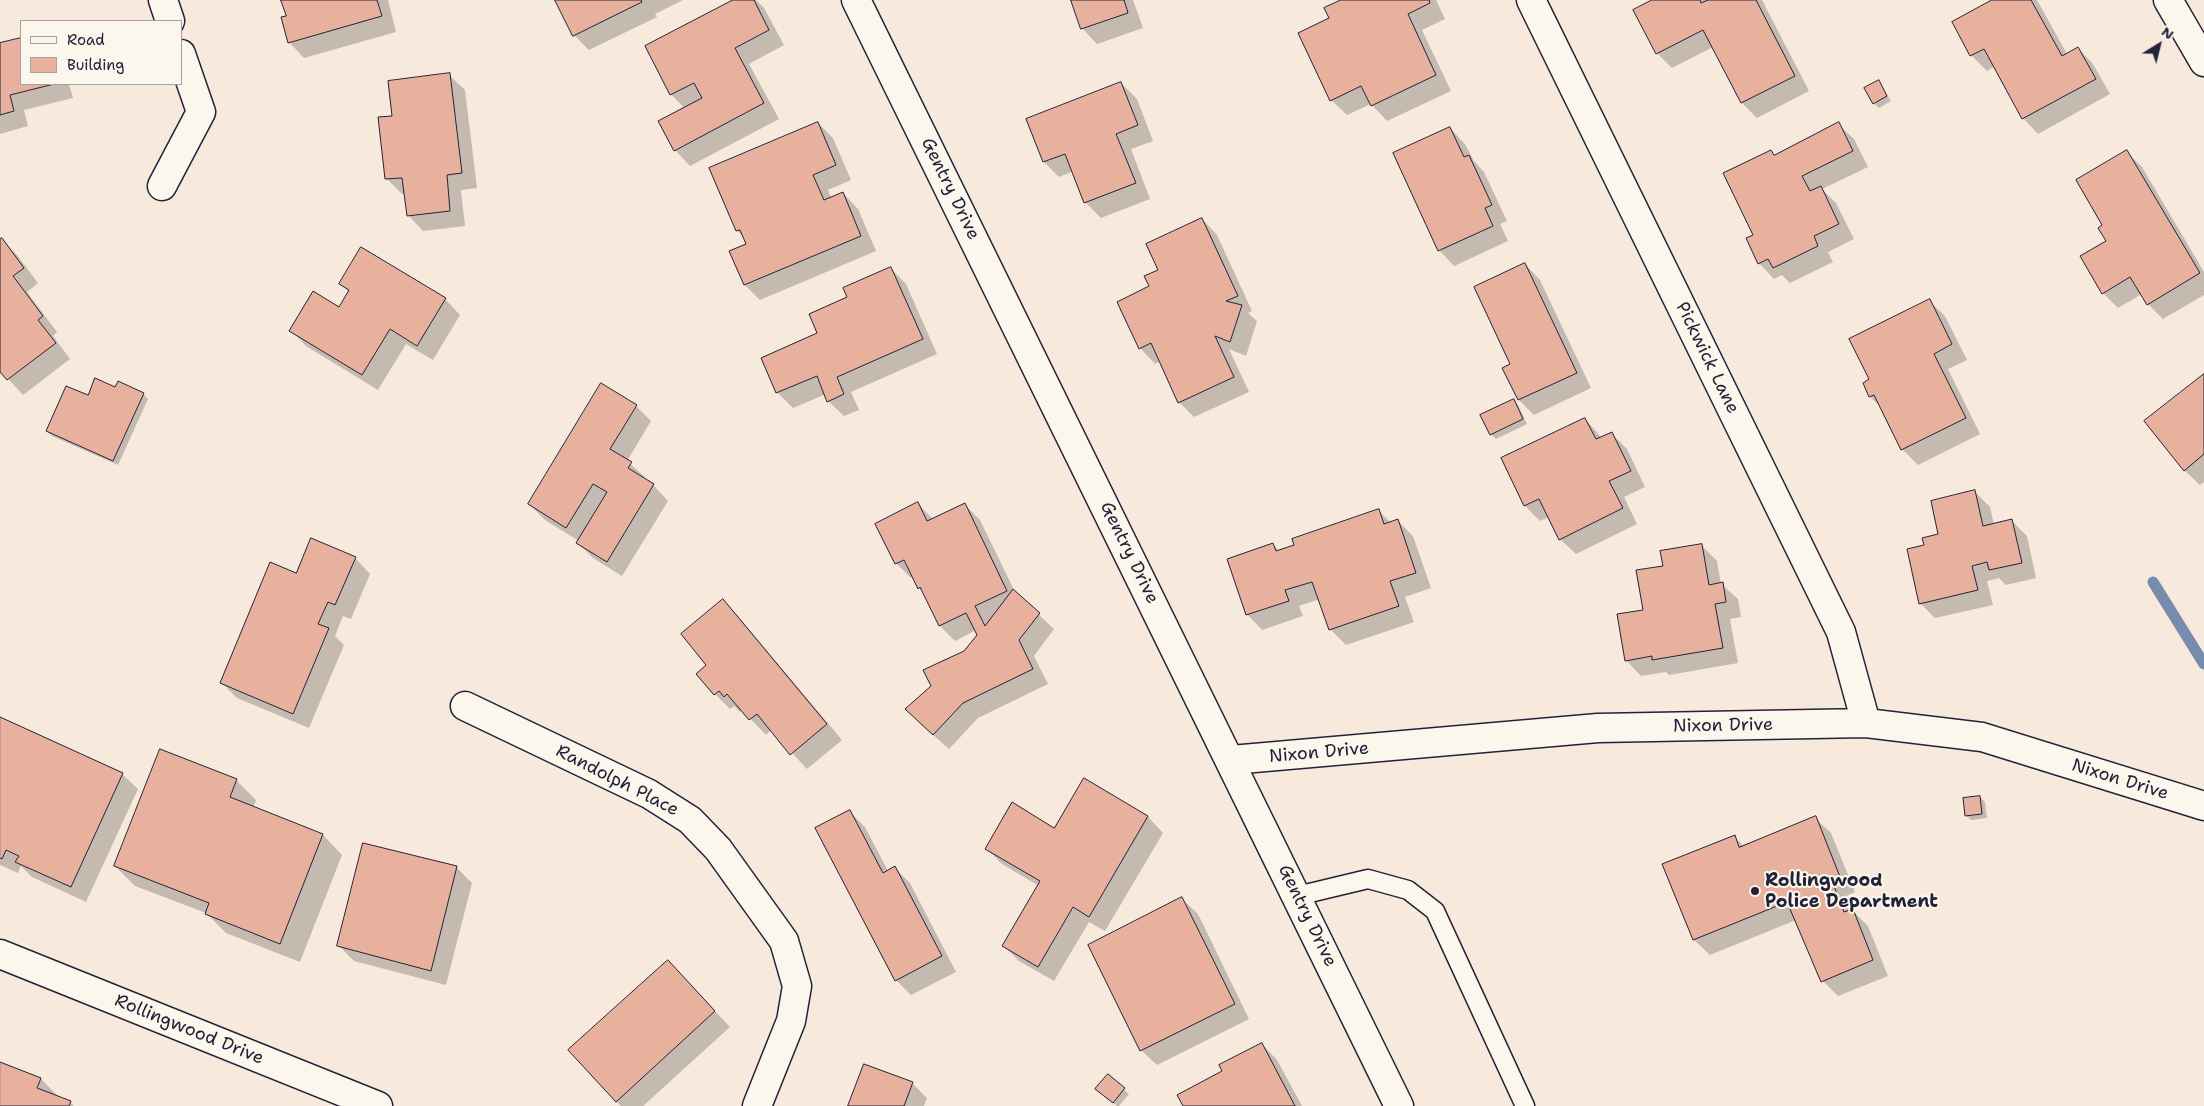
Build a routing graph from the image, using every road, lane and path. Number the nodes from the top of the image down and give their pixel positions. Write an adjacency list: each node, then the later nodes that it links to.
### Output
1 (163, 0): 5 (street)
2 (856, 0): 11 (street, Gentry Drive)
3 (1531, 0): 10 (street, Pickwick Lane)
4 (2168, 0): 7 (street)
5 (170, 20)
6 (182, 57): 8 (street)
7 (2204, 62)
8 (162, 186)
9 (465, 706): 16 (street, Randolph Place)
10 (1866, 723): 11 (street, Nixon Drive); 12 (street, Nixon Drive)
11 (1231, 760): 13 (street, Gentry Drive)
12 (2204, 806)
13 (1297, 896): 17 (street, Gentry Drive); 18 (lane)
14 (0, 954): 15 (street, Rollingwood Drive)
15 (378, 1106)
16 (757, 1106)
17 (1399, 1106)
18 (1525, 1106)

